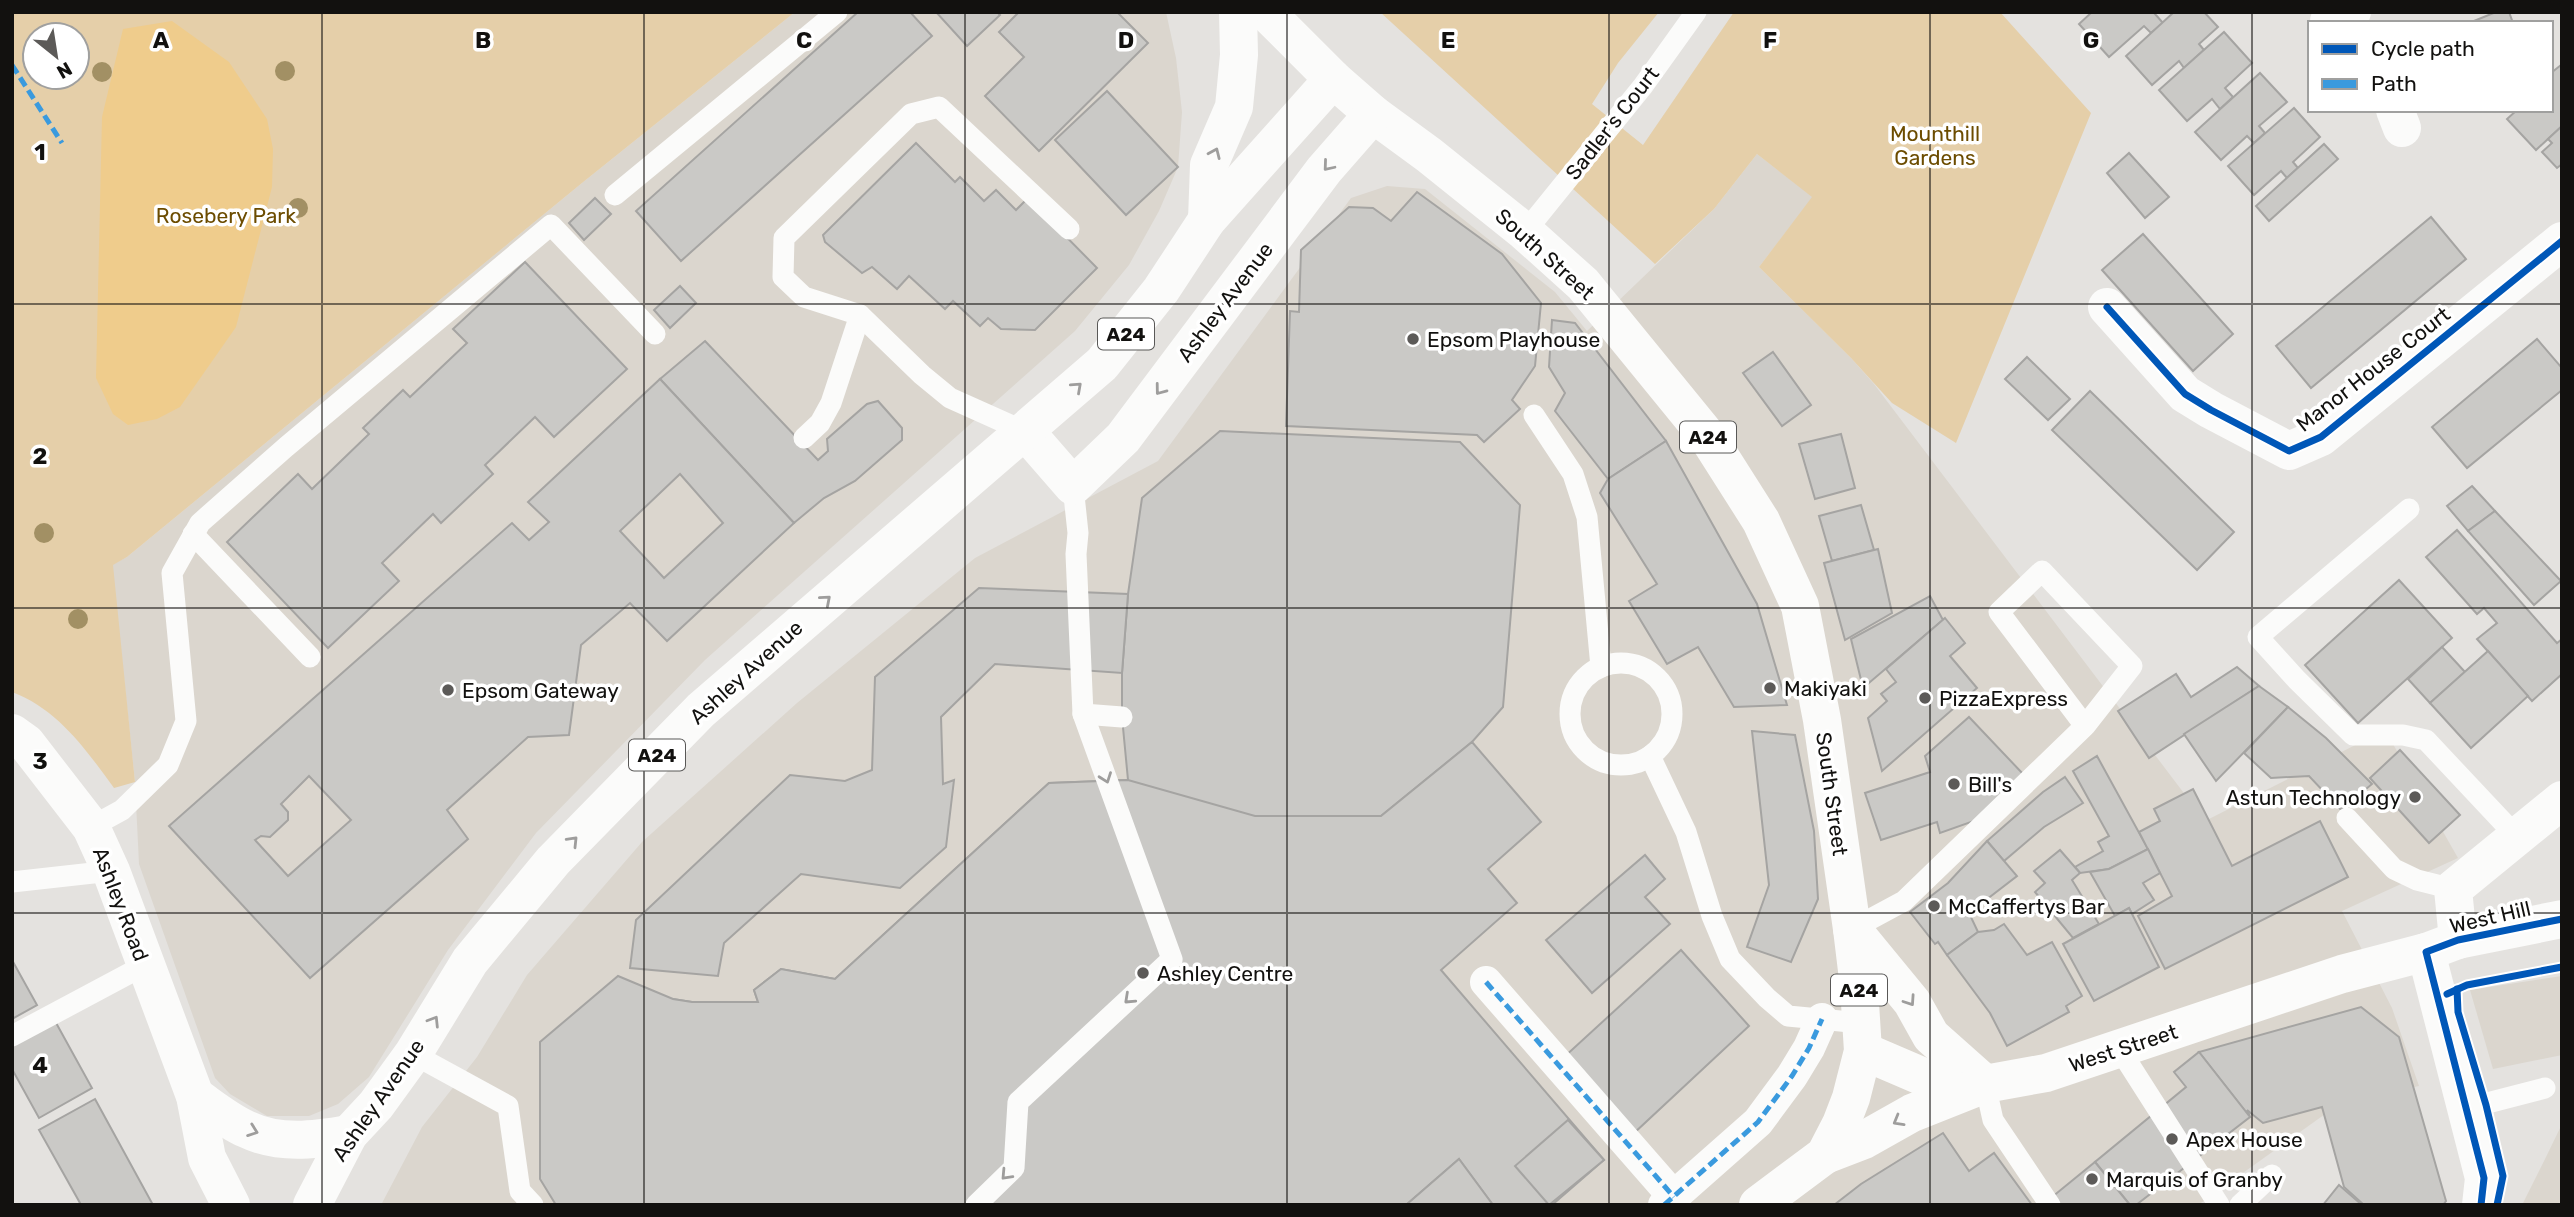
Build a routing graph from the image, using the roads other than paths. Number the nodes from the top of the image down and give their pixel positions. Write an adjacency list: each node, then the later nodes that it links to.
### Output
1 (837, 12): 7 (lane)
2 (1238, 12): 8 (main road, one-way to 2)
3 (1266, 12): 5 (main road, South Street / A24)
4 (1696, 12): 10 (lane, Sadler's Court)
5 (1333, 79): 6 (main road, South Street / A24); 8 (main road, Ashley Avenue / A24)
6 (1373, 114): 10 (main road, South Street / A24); 18 (main road, Ashley Avenue / A24, one-way to 18)
7 (615, 195)
8 (1207, 220): 16 (main road, Ashley Avenue / A24, one-way to 8)
9 (1069, 229): 13 (lane)
10 (1525, 232): 36 (main road, South Street / A24)
11 (2562, 241): 12 (main road, Manor House Court)
12 (2107, 307)
13 (860, 315): 16 (lane); 17 (lane)
14 (655, 334): 20 (lane)
15 (1534, 415): 22 (lane)
16 (1026, 432): 18 (main road); 44 (main road, Ashley Avenue / A24, one-way to 16)
17 (804, 438)
18 (1073, 486): 23 (lane)
19 (2409, 509): 31 (lane)
20 (194, 534): 21 (lane); 30 (lane)
21 (310, 657)
22 (1601, 667): 27 (lane); 27 (lane)
23 (1083, 714): 24 (lane); 56 (lane, one-way to 56)
24 (1122, 717)
25 (2085, 726): 25 (lane); 36 (lane)
26 (12, 733): 30 (main road, Ashley Road)
27 (1650, 756): 40 (lane)
28 (2562, 800): 31 (main road)
29 (2347, 818): 34 (lane)
30 (91, 827): 32 (main road, Ashley Road)
31 (2518, 838): 34 (main road)
32 (111, 871): 33 (lane); 38 (main road, Ashley Road)
33 (12, 882)
34 (2453, 889): 37 (main road)
35 (2562, 919): 37 (main road, West Hill)
36 (1852, 929): 42 (main road, South Street / A24); 45 (main road, one-way to 45)
37 (2442, 946): 43 (main road, West Street); 48 (main road)
38 (145, 965): 41 (lane); 47 (main road, Ashley Road)
39 (1486, 982): 52 (street)
40 (1822, 1019): 42 (lane); 52 (street)
41 (12, 1036)
42 (1862, 1037): 45 (main road); 50 (main road, South Street / A24)
43 (2120, 1050): 45 (main road, West Street); 59 (lane)
44 (413, 1054): 49 (main road, Ashley Avenue / A24); 55 (lane)
45 (1973, 1088): 50 (main road, West Street, one-way to 50); 58 (lane)
46 (2545, 1088): 48 (lane)
47 (195, 1096): 49 (main road, one-way to 49); 53 (main road, Ashley Road)
48 (2468, 1108): 61 (main road)
49 (349, 1134): 54 (main road, Ashley Avenue / A24)
50 (1825, 1155): 57 (main road, A24)
51 (2272, 1175): 60 (lane)
52 (1669, 1201)
53 (231, 1205)
54 (312, 1205)
55 (533, 1205)
56 (976, 1205)
57 (1758, 1205)
58 (2050, 1205)
59 (2219, 1205)
60 (2240, 1205)
61 (2481, 1205)

